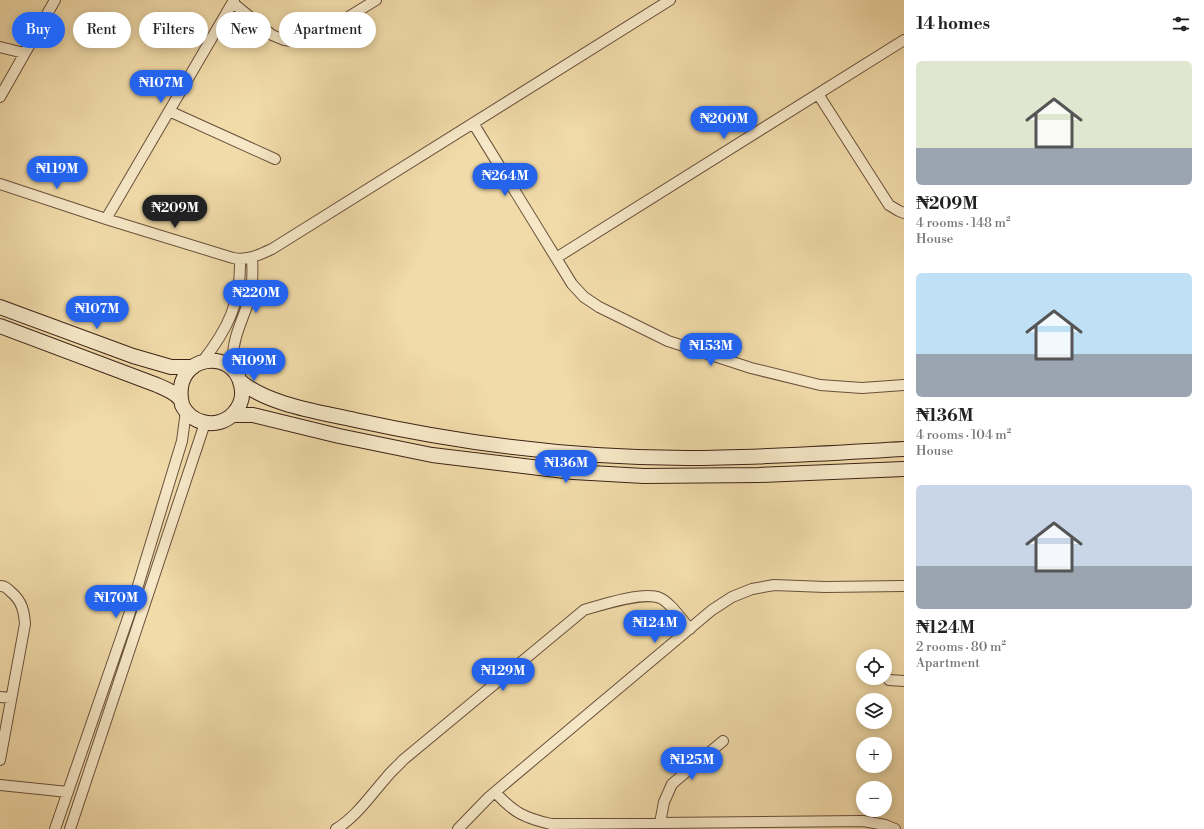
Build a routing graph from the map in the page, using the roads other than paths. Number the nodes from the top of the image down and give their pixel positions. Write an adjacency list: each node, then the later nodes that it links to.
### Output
1 (54, 0): 7 (street)
2 (376, 0): 4 (street)
3 (670, 0): 11 (street)
4 (233, 1): 10 (street)
5 (904, 40): 8 (street)
6 (0, 47): 7 (street)
7 (24, 53): 9 (street)
8 (818, 94): 14 (street); 17 (street)
9 (0, 97)
10 (169, 111): 12 (street); 15 (street)
11 (473, 123): 16 (street); 17 (street)
12 (275, 159)
13 (0, 184): 15 (street)
14 (904, 213)
15 (106, 219): 18 (street)
16 (252, 258): 18 (street); 22 (street)
17 (556, 258): 23 (street)
18 (240, 260): 21 (street)
19 (0, 307): 21 (main road)
20 (0, 326): 24 (main road)
21 (198, 364): 22 (main road); 24 (main road)
22 (238, 376): 25 (main road); 27 (main road)
23 (904, 385)
24 (183, 405): 26 (main road); 39 (street)
25 (232, 415): 26 (main road); 28 (main road)
26 (205, 423): 43 (street)
27 (904, 449)
28 (904, 469)
29 (0, 586): 35 (street)
30 (904, 586): 31 (street)
31 (690, 629): 40 (street); 44 (street)
32 (892, 680): 33 (street)
33 (904, 681)
34 (0, 697): 35 (street)
35 (12, 698): 37 (street)
36 (723, 741): 41 (street)
37 (0, 760)
38 (0, 785): 39 (street)
39 (68, 792): 42 (street)
40 (495, 792): 41 (street); 45 (street)
41 (660, 823): 46 (street)
42 (55, 829)
43 (70, 829)
44 (336, 829)
45 (458, 829)
46 (895, 829)

